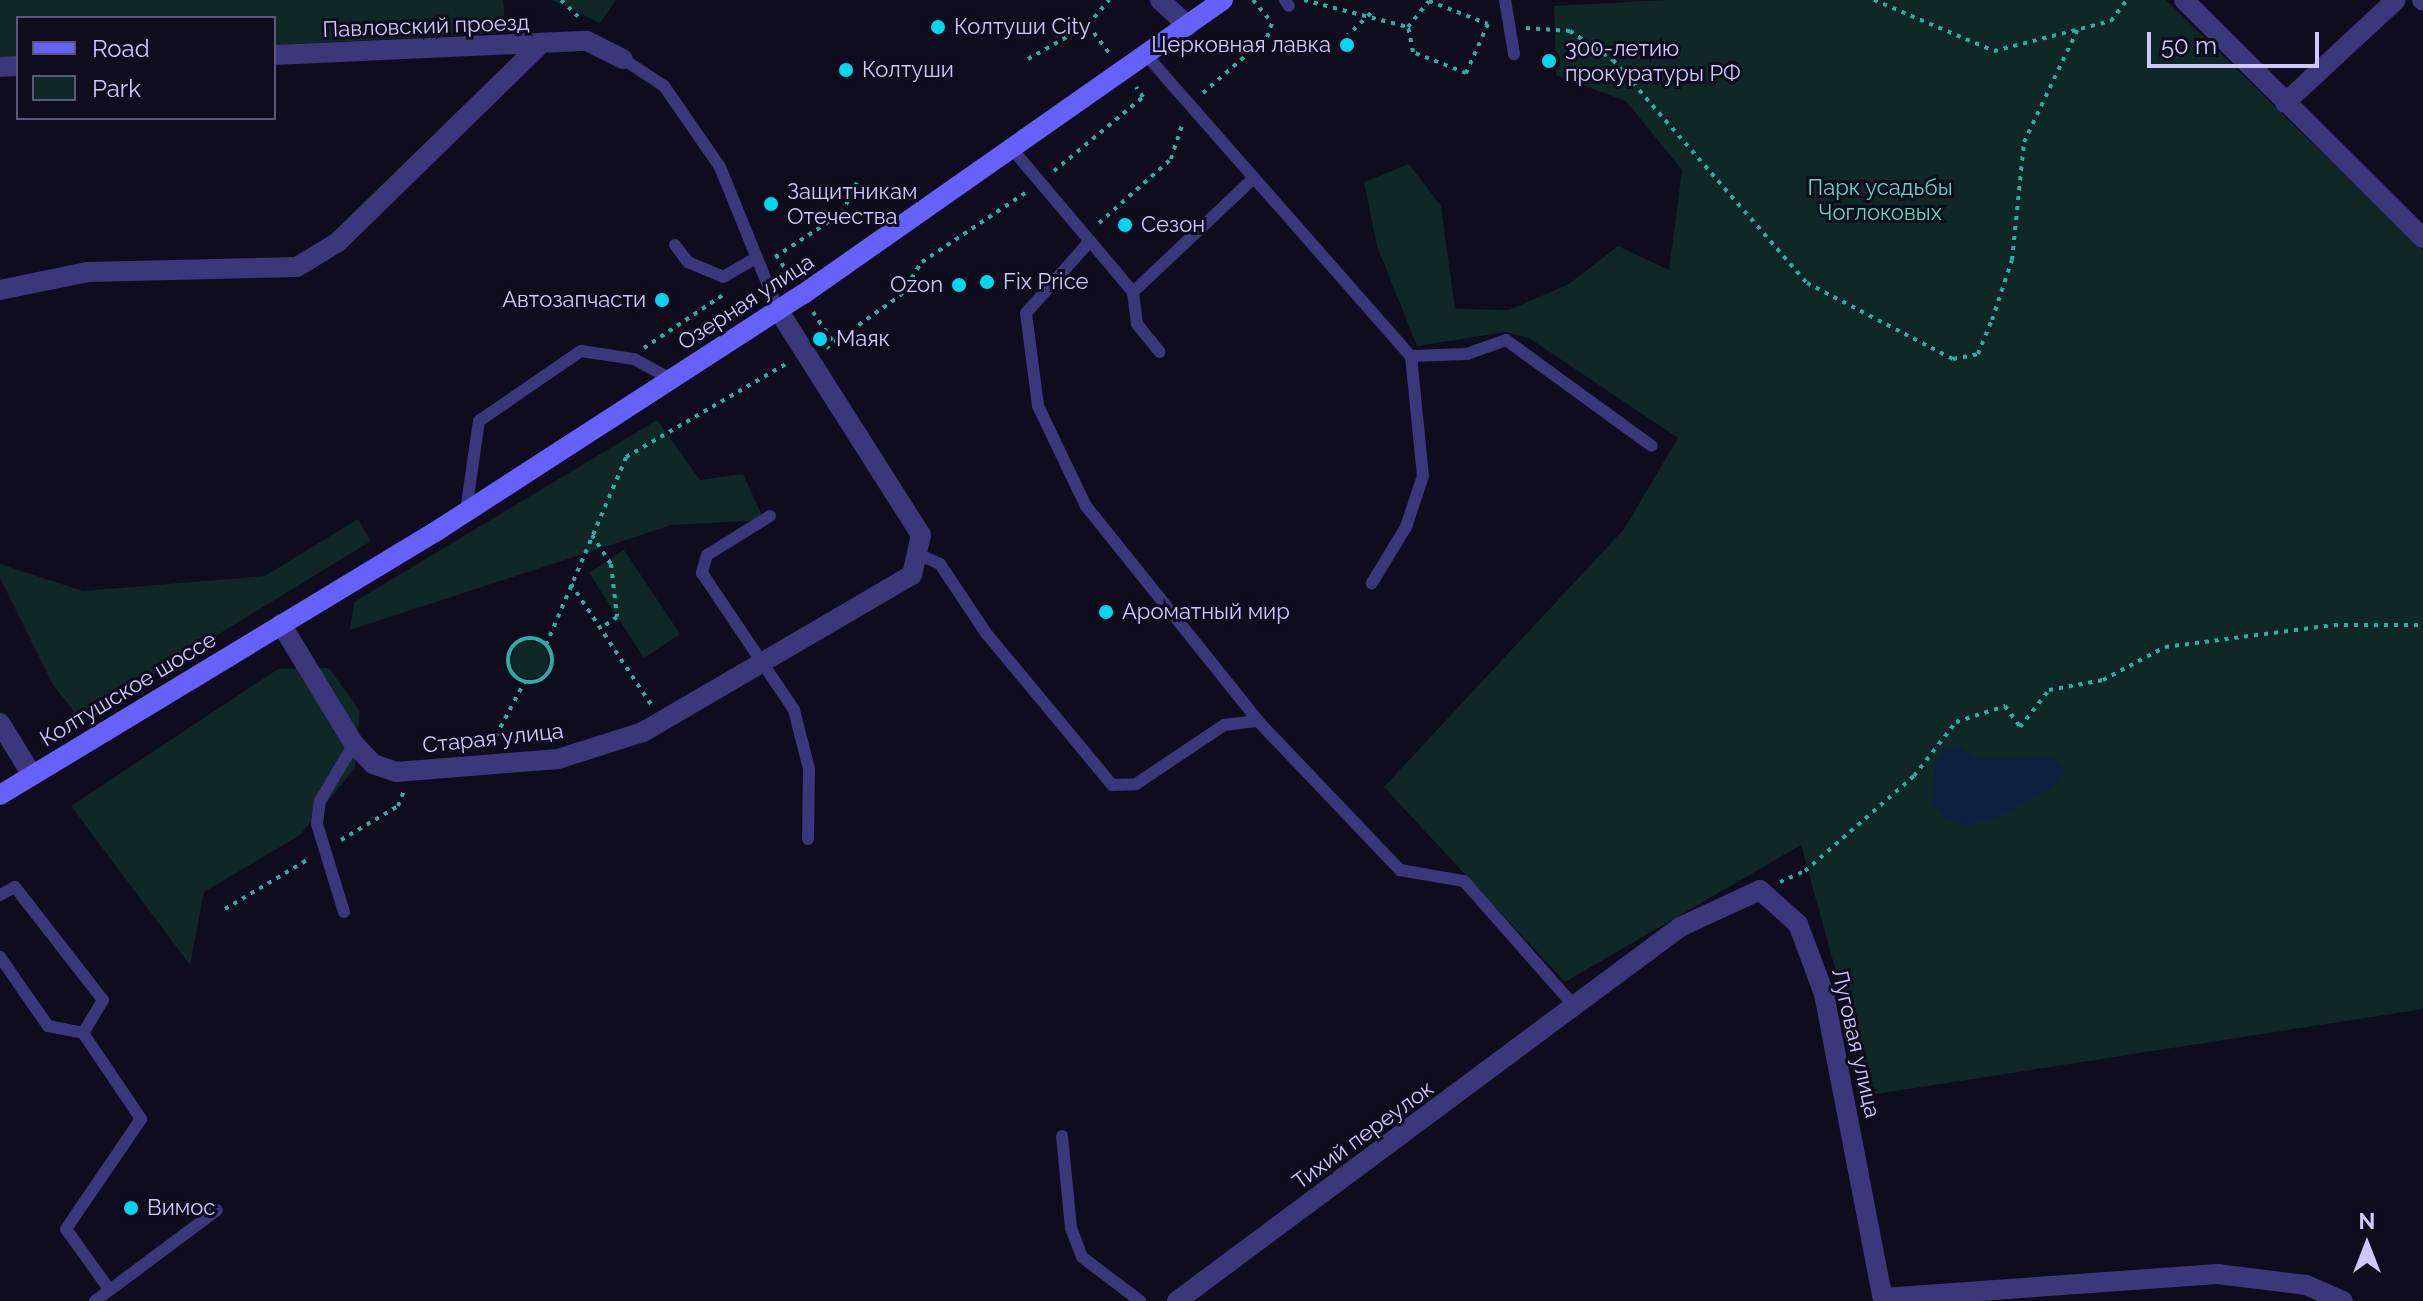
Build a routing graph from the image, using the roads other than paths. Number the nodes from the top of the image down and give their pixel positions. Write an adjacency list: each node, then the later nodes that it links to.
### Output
1 (1160, 0): 6 (street)
2 (1223, 0): 6 (main road, Озерная улица)
3 (1505, 0): 8 (lane)
4 (2184, 0): 12 (street)
5 (2396, 0): 12 (street)
6 (1188, 26): 10 (main road, Озерная улица)
7 (538, 47): 9 (street, Павловский проезд); 11 (street, Павловский проезд); 19 (street)
8 (1514, 54)
9 (276, 55)
10 (1147, 56): 13 (main road, Озерная улица); 14 (lane)
11 (623, 59): 18 (lane)
12 (2285, 103): 16 (street)
13 (1012, 149): 15 (lane); 21 (main road, Озерная улица)
14 (1252, 180): 20 (lane); 23 (lane)
15 (1088, 238): 20 (lane); 32 (lane)
16 (2423, 238)
17 (675, 245): 18 (lane)
18 (757, 257): 21 (lane)
19 (0, 290)
20 (1133, 292): 22 (lane)
21 (778, 310): 24 (main road, Озерная улица); 28 (street)
22 (1160, 352)
23 (1411, 356): 25 (lane); 29 (lane)
24 (671, 379): 26 (main road, Озерная улица); 26 (lane)
25 (1652, 446)
26 (466, 511): 30 (main road, Озерная улица)
27 (770, 516): 31 (lane)
28 (922, 556): 31 (street, Старая улица); 32 (lane)
29 (1372, 583)
30 (281, 624): 34 (street, Старая улица); 35 (main road, Колтушское шоссе)
31 (760, 667): 34 (street, Старая улица); 37 (lane)
32 (1258, 721): 41 (lane)
33 (0, 723): 35 (street)
34 (354, 744): 39 (lane)
35 (32, 775): 36 (main road, Колтушское шоссе)
36 (0, 795)
37 (808, 839)
38 (0, 895): 42 (lane)
39 (344, 912)
40 (0, 957): 42 (lane)
41 (1576, 1008): 46 (street, Луговая улица); 49 (street, Тихий переулок)
42 (83, 1033): 45 (lane)
43 (1062, 1136): 48 (lane)
44 (217, 1210): 45 (lane)
45 (109, 1289): 47 (lane)
46 (1883, 1300): 50 (street)
47 (95, 1301)
48 (1140, 1301)
49 (1177, 1301)
50 (2343, 1301)

